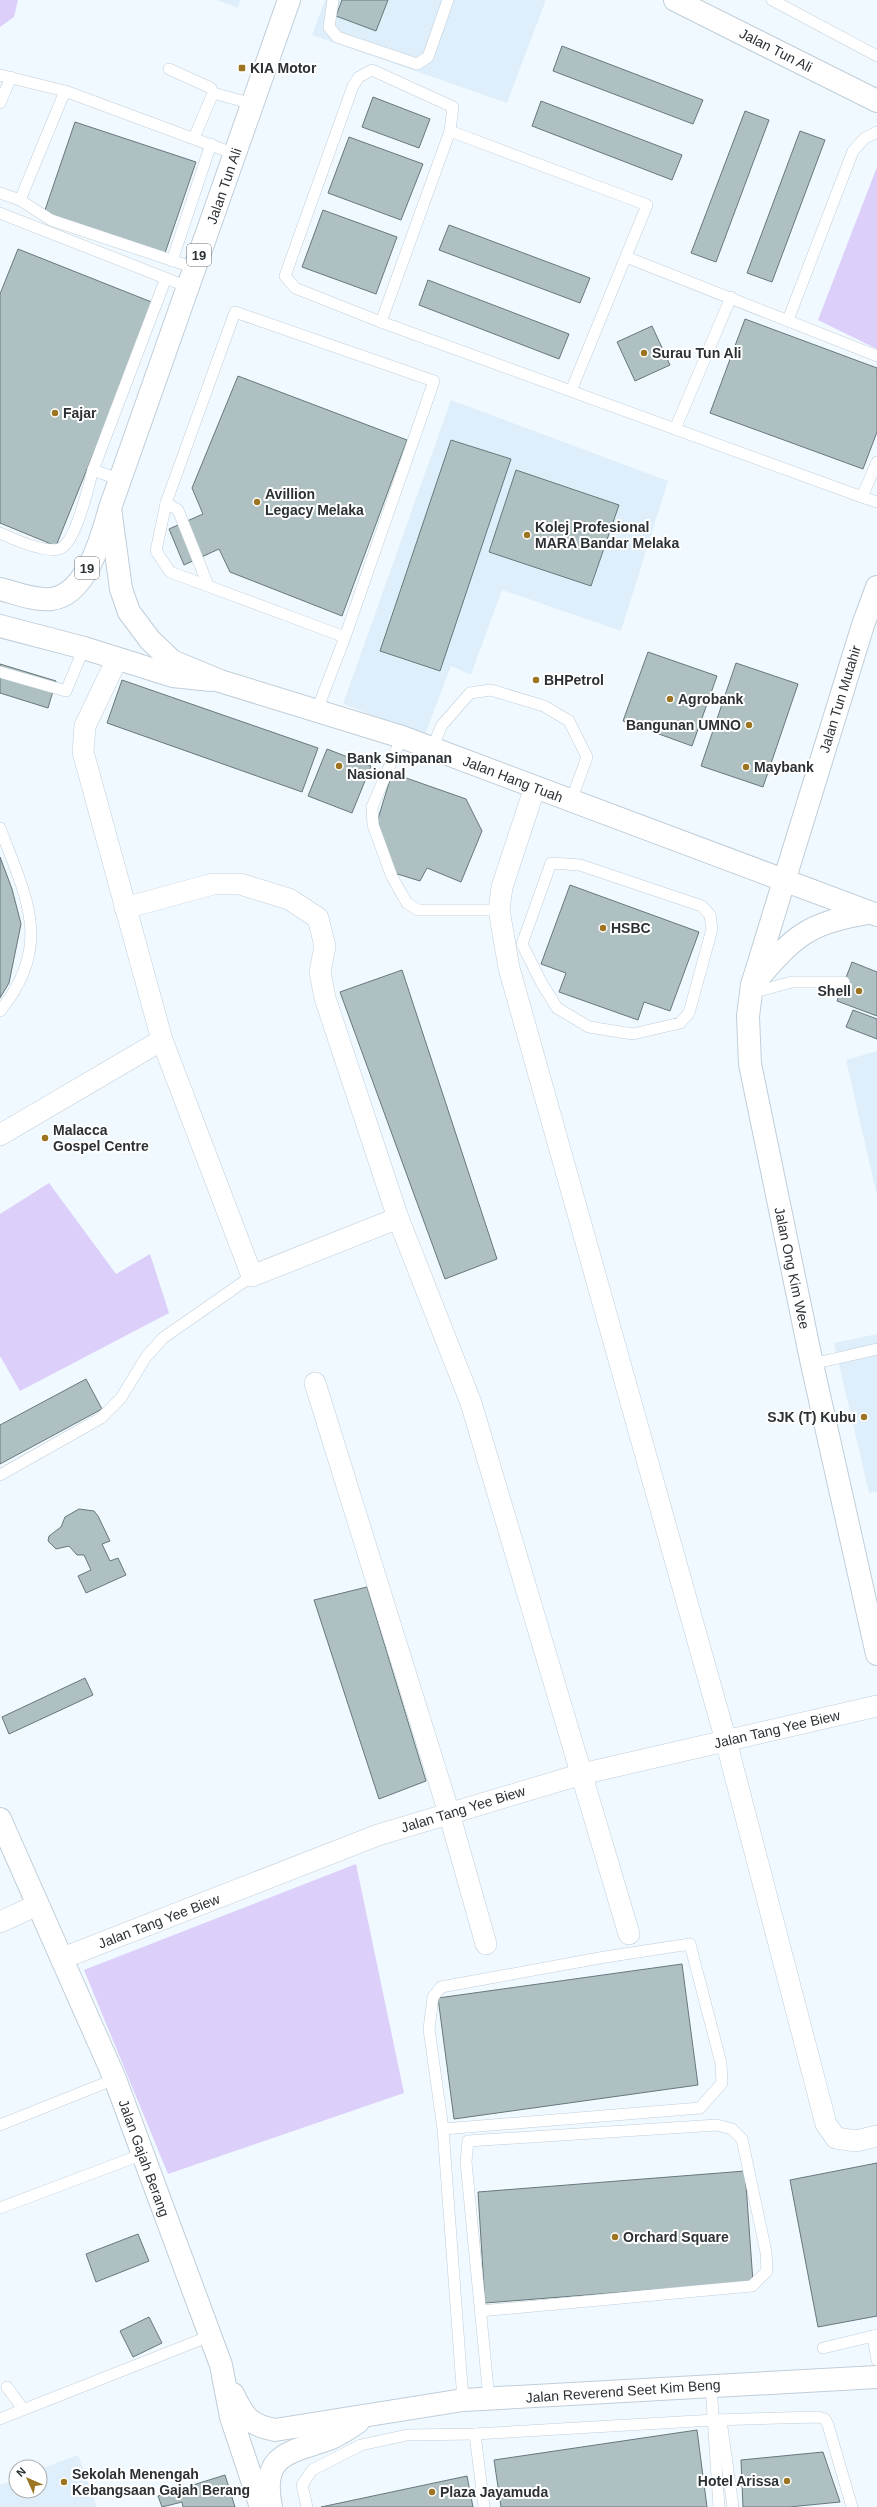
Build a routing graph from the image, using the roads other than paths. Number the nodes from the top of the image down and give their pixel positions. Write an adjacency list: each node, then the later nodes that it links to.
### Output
1 (333, 0): 2 (lane)
2 (448, 0)
3 (676, 0): 11 (main road, Jalan Tun Ali)
4 (289, 1): 13 (main road, Jalan Tun Ali / 19)
5 (774, 1): 6 (lane)
6 (877, 56)
7 (169, 69): 10 (lane)
8 (6, 76): 9 (lane); 12 (lane)
9 (65, 91): 16 (lane); 20 (lane)
10 (213, 92): 13 (lane); 16 (lane)
11 (877, 101)
12 (0, 103)
13 (253, 104): 18 (main road, Jalan Tun Ali / 19)
14 (450, 131): 22 (lane); 28 (lane); 28 (lane)
15 (877, 132): 27 (lane)
16 (194, 138): 17 (lane)
17 (210, 144): 18 (lane); 23 (lane)
18 (235, 154): 25 (main road, Jalan Tun Ali / 19)
19 (0, 193): 20 (lane)
20 (20, 200): 23 (lane)
21 (0, 213): 24 (lane)
22 (626, 257): 26 (lane); 30 (lane)
23 (172, 261): 25 (lane)
24 (166, 278): 25 (lane); 33 (lane)
25 (192, 278): 34 (main road, Jalan Tun Ali / 19)
26 (731, 297): 27 (lane); 31 (lane)
27 (788, 320): 29 (lane)
28 (381, 322): 30 (lane)
29 (877, 356)
30 (571, 391): 31 (lane)
31 (675, 429): 35 (lane)
32 (877, 462): 35 (lane)
33 (94, 470): 34 (lane); 39 (lane)
34 (120, 480): 38 (main road, Jalan Tun Ali / 19)
35 (862, 497): 36 (lane)
36 (877, 502)
37 (166, 503): 40 (lane); 40 (lane); 44 (lane)
38 (110, 508): 42 (main road, 19); 48 (main road, Jalan Hang Tuah)
39 (0, 533)
40 (208, 586): 44 (lane)
41 (877, 587): 55 (main road, Jalan Tun Mutahir)
42 (0, 589)
43 (0, 626): 45 (main road)
44 (345, 636): 49 (lane)
45 (84, 648): 46 (main road); 47 (lane)
46 (117, 659): 48 (main road); 56 (street)
47 (0, 672)
48 (220, 681): 49 (main road, Jalan Hang Tuah)
49 (317, 710): 50 (main road, Jalan Hang Tuah)
50 (402, 737): 51 (main road, Jalan Hang Tuah); 57 (lane)
51 (432, 748): 52 (main road, Jalan Hang Tuah); 53 (lane)
52 (536, 787): 53 (main road, Jalan Hang Tuah); 57 (street)
53 (571, 800): 55 (main road, Jalan Hang Tuah)
54 (0, 828): 62 (lane)
55 (783, 881): 58 (main road, Jalan Hang Tuah); 61 (main road, Jalan Ong Kim Wee)
56 (125, 908): 63 (street); 65 (street)
57 (499, 910): 59 (street)
58 (873, 914): 61 (main road)
59 (513, 944): 59 (lane); 73 (street)
60 (844, 982): 61 (lane)
61 (752, 989): 68 (main road, Jalan Ong Kim Wee)
62 (0, 1011)
63 (162, 1040): 64 (street); 66 (street)
64 (0, 1135)
65 (398, 1218): 66 (street); 74 (street)
66 (252, 1276): 70 (lane)
67 (877, 1350): 68 (lane)
68 (812, 1364): 71 (main road, Jalan Ong Kim Wee)
69 (315, 1384): 75 (street)
70 (0, 1475)
71 (877, 1654)
72 (877, 1706): 73 (street, Jalan Tang Yee Biew)
73 (726, 1741): 74 (street, Jalan Tang Yee Biew); 85 (street)
74 (582, 1774): 75 (street, Jalan Tang Yee Biew); 79 (street)
75 (449, 1813): 80 (street); 81 (street, Jalan Tang Yee Biew)
76 (0, 1819): 77 (main road, Jalan Gajah Berang)
77 (38, 1905): 78 (street); 81 (main road, Jalan Gajah Berang)
78 (0, 1922)
79 (629, 1934)
80 (486, 1944)
81 (63, 1958): 82 (main road, Jalan Gajah Berang)
82 (115, 2080): 83 (lane); 86 (main road, Jalan Gajah Berang)
83 (0, 2125)
84 (443, 2129): 84 (lane); 97 (lane)
85 (877, 2136)
86 (143, 2154): 87 (lane); 89 (main road, Jalan Gajah Berang)
87 (0, 2208)
88 (480, 2311): 88 (lane); 96 (lane)
89 (210, 2336): 92 (main road, Jalan Gajah Berang); 98 (lane)
90 (875, 2336): 91 (lane); 93 (lane)
91 (823, 2348)
92 (221, 2365): 99 (main road, Jalan Reverend Seet Kim Beng); 103 (main road, Jalan Gajah Berang)
93 (876, 2375): 94 (main road, Jalan Reverend Seet Kim Beng)
94 (711, 2385): 96 (main road, Jalan Reverend Seet Kim Beng); 101 (lane)
95 (7, 2387): 98 (lane)
96 (489, 2399): 97 (main road, Jalan Reverend Seet Kim Beng)
97 (463, 2400): 99 (main road, Jalan Reverend Seet Kim Beng)
98 (23, 2408): 100 (lane)
99 (370, 2416): 104 (main road, Jalan Reverend Seet Kim Beng)
100 (0, 2419)
101 (717, 2420): 102 (lane); 107 (lane); 108 (lane); 109 (lane)
102 (475, 2434): 105 (lane); 106 (lane)
103 (261, 2507)
104 (271, 2507)
105 (307, 2507)
106 (484, 2507)
107 (719, 2507)
108 (733, 2507)
109 (852, 2507)

